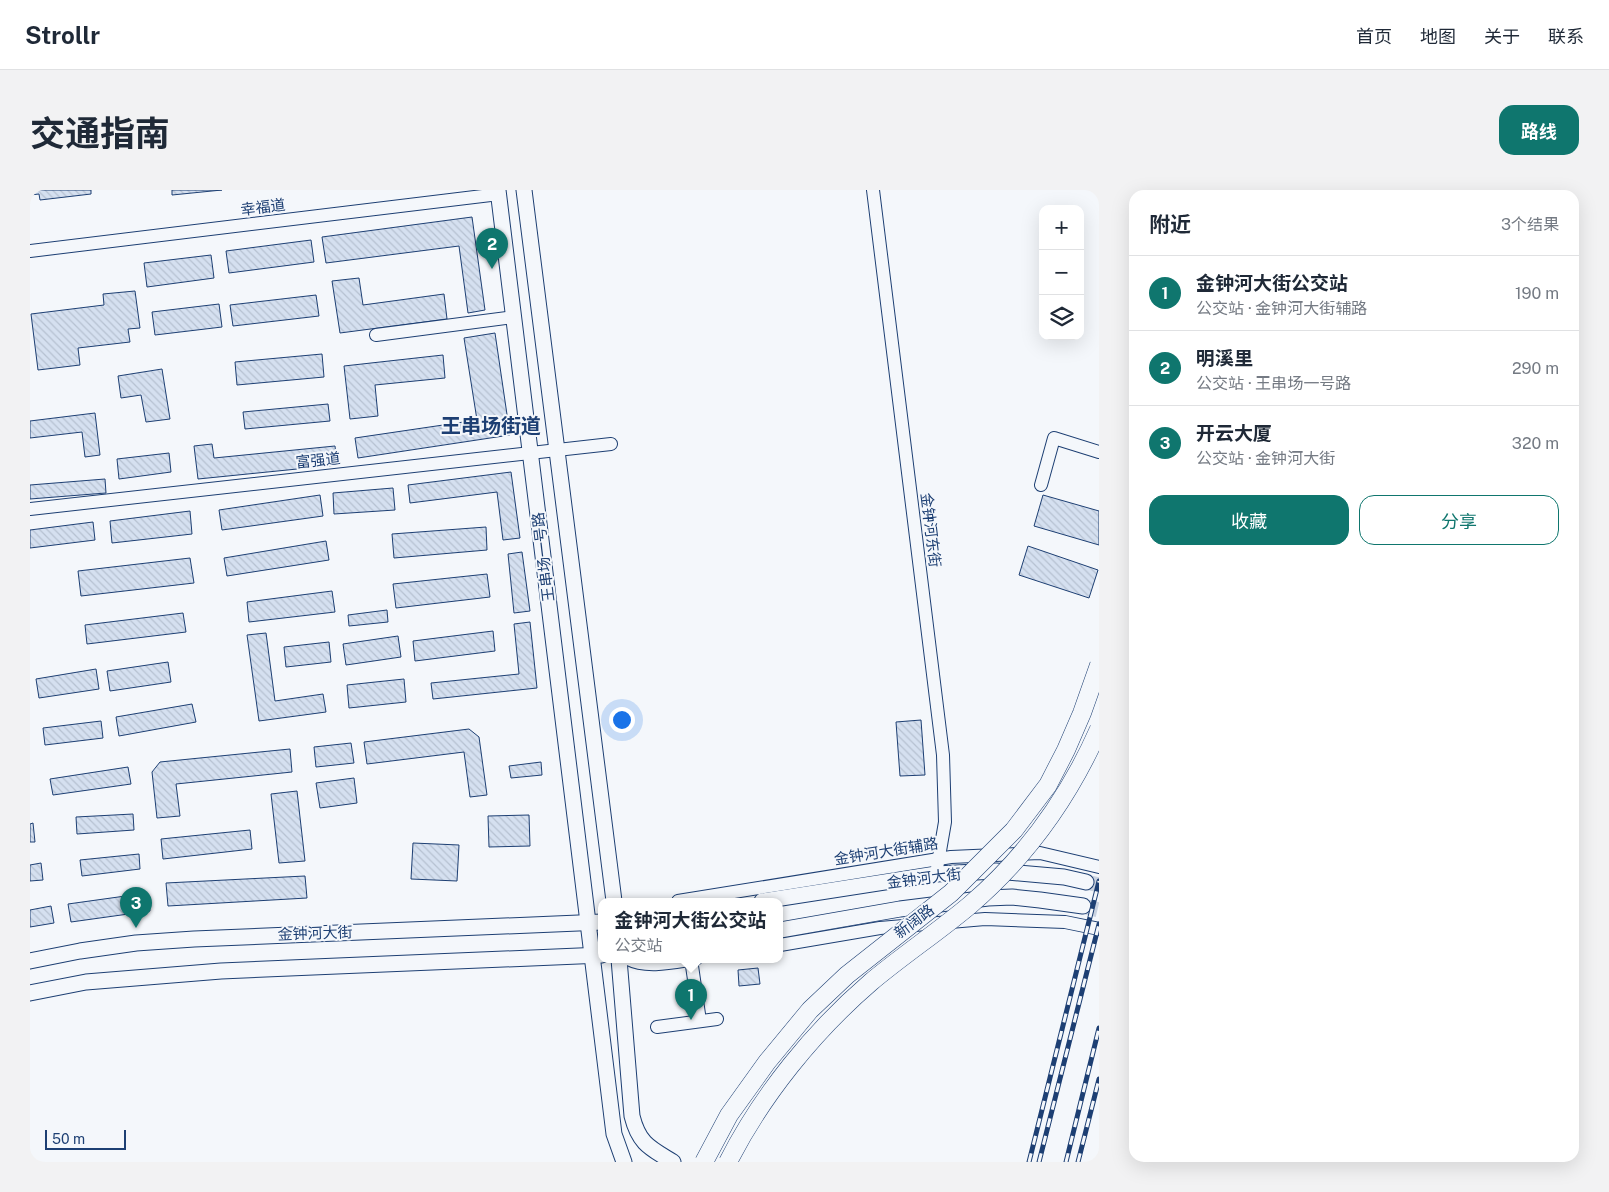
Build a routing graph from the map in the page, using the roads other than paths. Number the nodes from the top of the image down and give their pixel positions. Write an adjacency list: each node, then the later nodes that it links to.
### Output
1 (527, 190): 8 (main road, 王串场一号路)
2 (873, 190): 15 (street, 金钟河东街)
3 (499, 192): 4 (street, 幸福道); 5 (main road, 王串场一号路)
4 (30, 251)
5 (514, 317): 6 (street); 9 (main road, 王串场一号路)
6 (376, 335)
7 (611, 444): 8 (street, 富强道)
8 (556, 450): 9 (street, 富强道); 19 (main road, 王串场一号路)
9 (530, 452): 12 (street, 富强道); 23 (main road, 王串场一号路)
10 (1099, 452): 11 (street)
11 (1041, 485)
12 (30, 509)
13 (1099, 665): 39 (highway, 新阔路, bridge)
14 (1099, 729): 40 (highway, 新阔路, bridge)
15 (938, 858): 16 (street, 金钟河大街辅路); 17 (street, 金钟河东街); 20 (street, 金钟河大街辅路)
16 (1099, 867)
17 (936, 874): 18 (main road, 金钟河大街); 21 (main road, 金钟河大街)
18 (1086, 882)
19 (614, 898)
20 (696, 898)
21 (781, 898)
22 (1083, 906): 25 (main road, 金钟河大街)
23 (595, 922): 27 (main road, 王串场一号路); 28 (main road, 金钟河大街)
24 (1099, 928): 26 (street)
25 (783, 929)
26 (783, 944)
27 (597, 955): 33 (main road); 37 (main road, 王串场一号路)
28 (30, 962)
29 (618, 963): 38 (main road)
30 (643, 963): 31 (street)
31 (661, 963)
32 (693, 963): 35 (street)
33 (30, 993)
34 (717, 1019): 35 (street)
35 (700, 1021): 36 (street)
36 (658, 1027)
37 (624, 1162)
38 (673, 1162)
39 (704, 1162)
40 (728, 1162)

